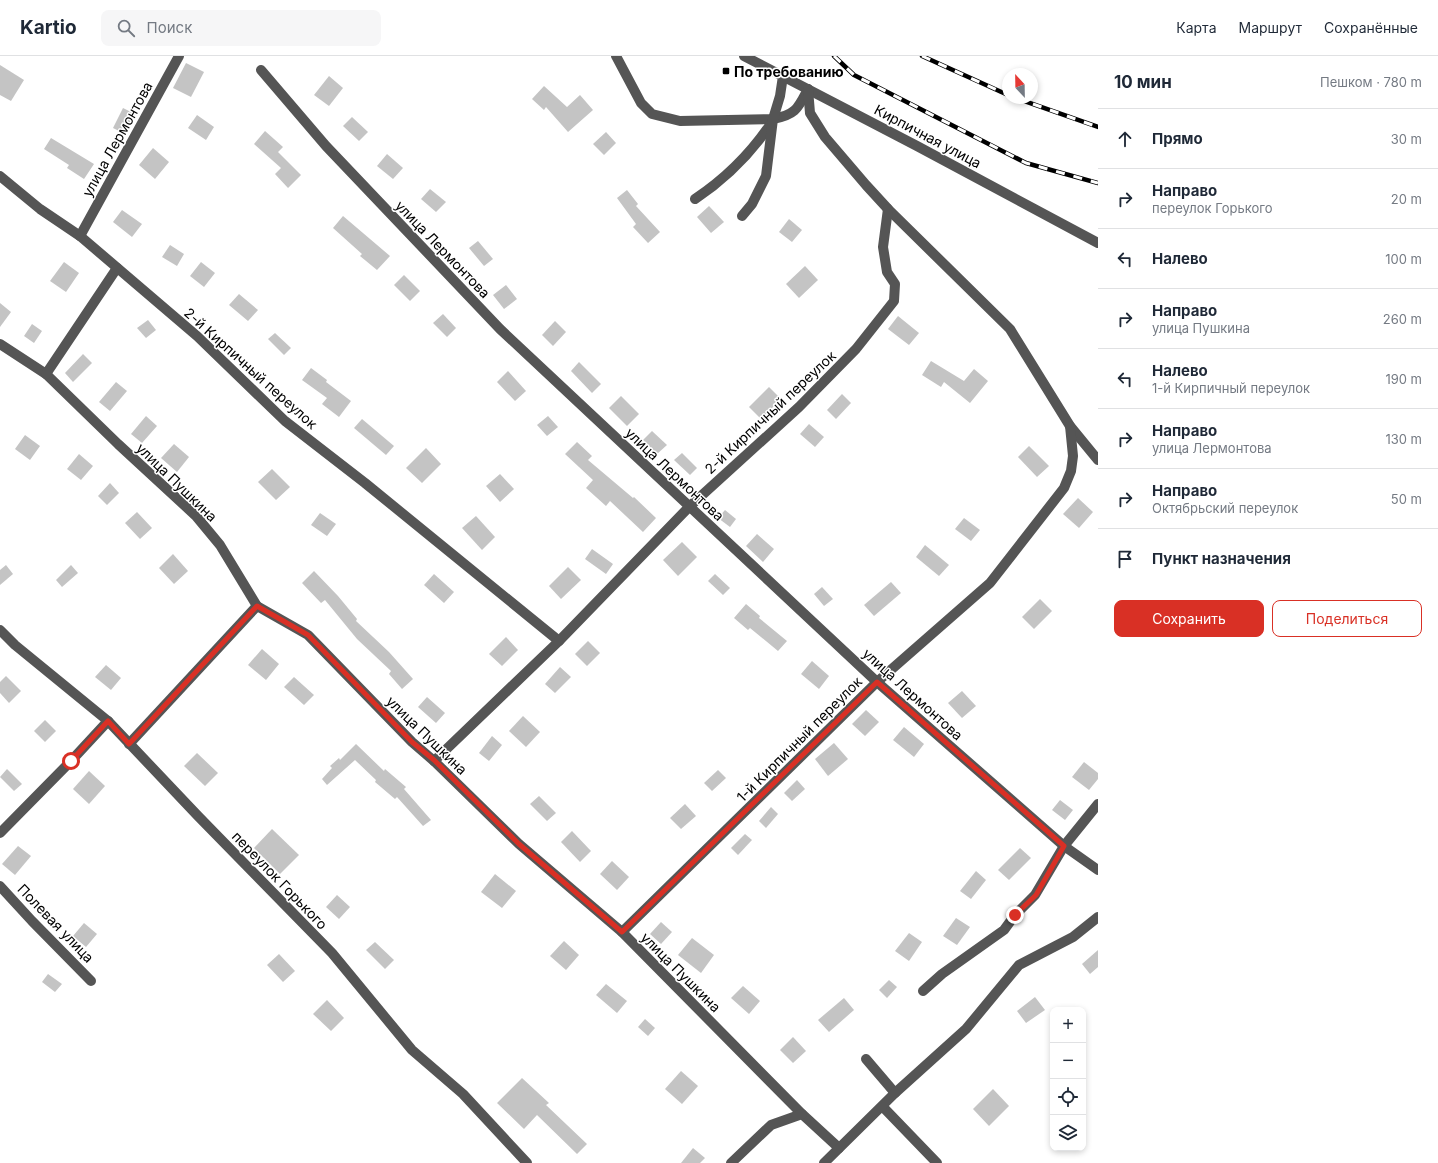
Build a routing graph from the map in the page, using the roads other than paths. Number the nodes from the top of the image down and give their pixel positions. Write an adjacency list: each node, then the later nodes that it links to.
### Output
1 (179, 56): 12 (street, улица Лермонтова)
2 (616, 56): 7 (street)
3 (744, 56): 5 (street, Кирпичная улица)
4 (261, 70): 19 (street, улица Лермонтова)
5 (783, 76): 6 (street, Кирпичная улица); 7 (street)
6 (808, 89): 7 (street); 10 (street); 13 (street, Кирпичная улица)
7 (774, 119): 9 (street); 11 (street)
8 (0, 176): 12 (street, 2-й Кирпичный переулок)
9 (695, 199)
10 (888, 209): 17 (street); 19 (street, 2-й Кирпичный переулок)
11 (742, 216)
12 (80, 236): 14 (street, 2-й Кирпичный переулок)
13 (1098, 243)
14 (117, 268): 16 (street); 22 (street, 2-й Кирпичный переулок)
15 (0, 344): 16 (street, улица Пушкина)
16 (46, 374): 20 (street, улица Пушкина)
17 (1070, 426): 18 (street); 23 (street, 1-й Кирпичный переулок)
18 (1098, 460)
19 (689, 506): 22 (street, 2-й Кирпичный переулок); 23 (street, улица Лермонтова)
20 (257, 606): 25 (street); 26 (street, улица Пушкина)
21 (0, 630): 24 (street, переулок Горького)
22 (559, 641): 26 (street, 2-й Кирпичный переулок)
23 (877, 682): 29 (street, улица Лермонтова); 33 (street, 1-й Кирпичный переулок)
24 (108, 721): 25 (street, переулок Горького); 28 (street)
25 (129, 744): 41 (street, переулок Горького)
26 (434, 760): 33 (street, улица Пушкина)
27 (1098, 804): 29 (street)
28 (0, 833)
29 (1064, 846): 30 (street, улица Лермонтова); 35 (street)
30 (1098, 870)
31 (0, 886): 34 (street, Полевая улица)
32 (1098, 917): 37 (street)
33 (622, 932): 39 (street, улица Пушкина)
34 (91, 980)
35 (923, 991)
36 (866, 1059): 37 (street)
37 (895, 1093): 38 (street)
38 (883, 1107): 40 (street); 44 (street)
39 (802, 1114): 40 (street, улица Пушкина); 42 (street)
40 (839, 1148): 43 (street)
41 (527, 1163)
42 (731, 1163)
43 (824, 1163)
44 (936, 1163)

